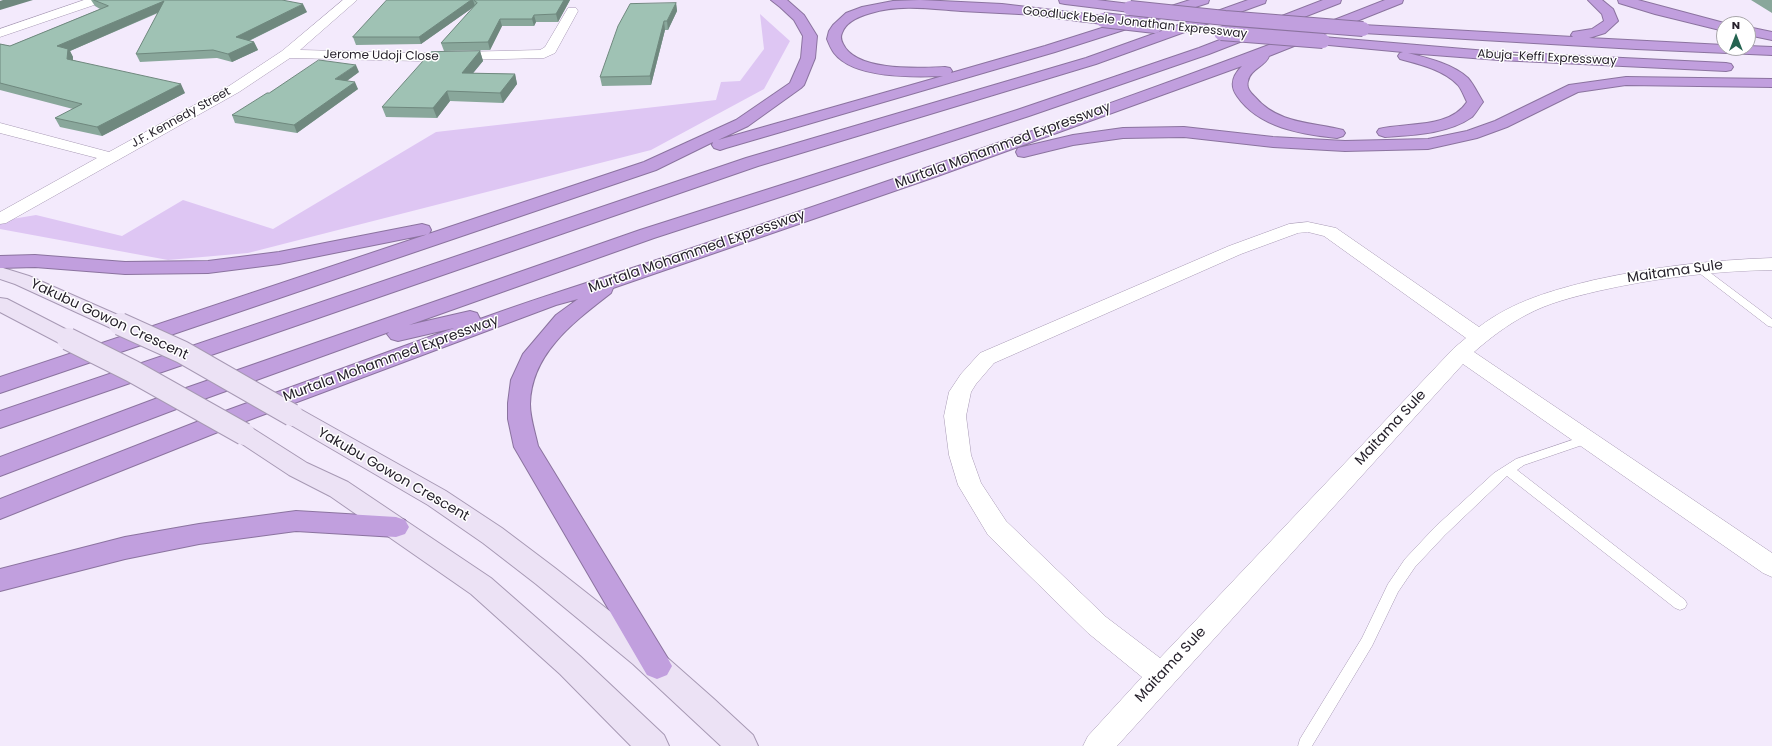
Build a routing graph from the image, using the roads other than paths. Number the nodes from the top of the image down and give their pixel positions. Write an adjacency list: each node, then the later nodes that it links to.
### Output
1 (96, 0): 18 (street)
2 (351, 0): 27 (street, J.F. Kennedy Street)
3 (777, 0): 32 (highway)
4 (949, 0): 14 (highway, Goodluck Ebele Jonathan Expressway)
5 (1065, 0): 13 (highway, Goodluck Ebele Jonathan Expressway)
6 (1090, 0): 13 (highway)
7 (1260, 0): 48 (highway)
8 (1335, 0): 45 (highway, Murtala Mohammed Expressway)
9 (1397, 0): 26 (highway, Murtala Mohammed Expressway)
10 (1594, 0): 21 (highway)
11 (1624, 0): 16 (highway)
12 (1201, 1): 24 (highway)
13 (1124, 7): 17 (highway, Goodluck Ebele Jonathan Expressway, bridge)
14 (1016, 10): 22 (highway, Goodluck Ebele Jonathan Expressway, bridge); 24 (highway)
15 (572, 11): 27 (street, Jerome Udoji Close)
16 (1716, 25)
17 (1363, 29): 21 (highway, Abuja-Keffi Expressway)
18 (0, 33)
19 (1756, 33): 20 (highway)
20 (1772, 36)
21 (1489, 37): 25 (highway, Abuja-Keffi Expressway)
22 (1323, 41): 23 (highway, Abuja-Keffi Expressway)
23 (1358, 44): 26 (highway); 28 (highway, Abuja-Keffi Expressway)
24 (1050, 49): 32 (highway)
25 (1772, 51)
26 (1267, 52): 33 (highway, Murtala Mohammed Expressway)
27 (287, 54): 31 (street, J.F. Kennedy Street)
28 (1742, 67)
29 (1772, 83): 33 (highway)
30 (0, 128): 31 (street)
31 (111, 157): 35 (street, J.F. Kennedy Street)
32 (650, 166): 34 (highway)
33 (929, 173): 40 (highway, Murtala Mohammed Expressway)
34 (508, 214): 36 (highway); 47 (highway)
35 (0, 219)
36 (0, 262)
37 (1772, 264): 38 (street, Maitama Sule)
38 (1697, 267): 43 (lane); 44 (street, Maitama Sule)
39 (0, 273): 59 (main road, Yakubu Gowon Crescent, bridge)
40 (615, 281): 41 (highway, Murtala Mohammed Expressway); 59 (highway)
41 (549, 301): 45 (highway); 54 (highway, Murtala Mohammed Expressway)
42 (0, 304): 55 (main road, bridge)
43 (1772, 324)
44 (1479, 337): 46 (street, Maitama Sule); 60 (street)
45 (311, 352): 52 (highway, Murtala Mohammed Expressway)
46 (1461, 353): 51 (street); 60 (street, Maitama Sule)
47 (0, 385)
48 (56, 400): 49 (highway); 50 (highway)
49 (0, 414)
50 (0, 420)
51 (1586, 439): 53 (lane); 56 (street)
52 (0, 467)
53 (1508, 470): 58 (lane); 61 (lane)
54 (0, 510)
55 (396, 527): 57 (highway); 62 (main road)
56 (1772, 566)
57 (0, 580)
58 (1680, 604)
59 (657, 666): 63 (main road, Yakubu Gowon Crescent)
60 (1161, 676): 64 (street, Maitama Sule)
61 (1305, 744)
62 (653, 746)
63 (742, 746)
64 (1098, 746)

